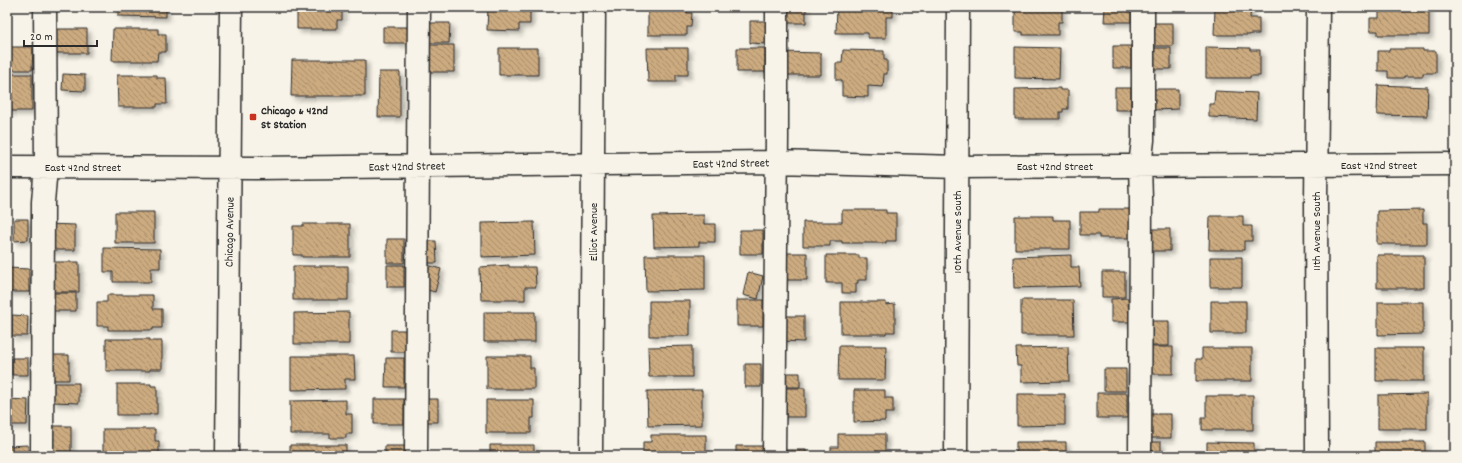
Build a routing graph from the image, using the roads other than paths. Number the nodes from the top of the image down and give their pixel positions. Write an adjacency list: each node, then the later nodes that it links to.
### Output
1 (45, 7): 17 (street)
2 (231, 7): 18 (street, Chicago Avenue)
3 (419, 7): 13 (street)
4 (594, 7): 11 (street, Elliot Avenue)
5 (776, 7): 9 (street)
6 (958, 7): 14 (street, 10th Avenue South)
7 (1143, 7): 15 (street)
8 (1318, 7): 12 (street, 11th Avenue South)
9 (777, 162): 11 (street, East 42nd Street); 14 (street, East 42nd Street); 23 (street)
10 (1455, 164): 12 (street, East 42nd Street)
11 (593, 165): 13 (street, East 42nd Street); 22 (street, Elliot Avenue)
12 (1316, 165): 15 (street, East 42nd Street); 26 (street, 11th Avenue South)
13 (417, 166): 18 (street, East 42nd Street); 21 (street)
14 (958, 166): 15 (street, East 42nd Street); 24 (street, 10th Avenue South)
15 (1140, 166): 25 (street)
16 (7, 167): 17 (street, East 42nd Street)
17 (46, 167): 18 (street, East 42nd Street); 19 (street)
18 (230, 168): 20 (street, Chicago Avenue)
19 (42, 456)
20 (228, 456)
21 (416, 456)
22 (592, 456)
23 (774, 456)
24 (956, 456)
25 (1140, 456)
26 (1318, 456)

